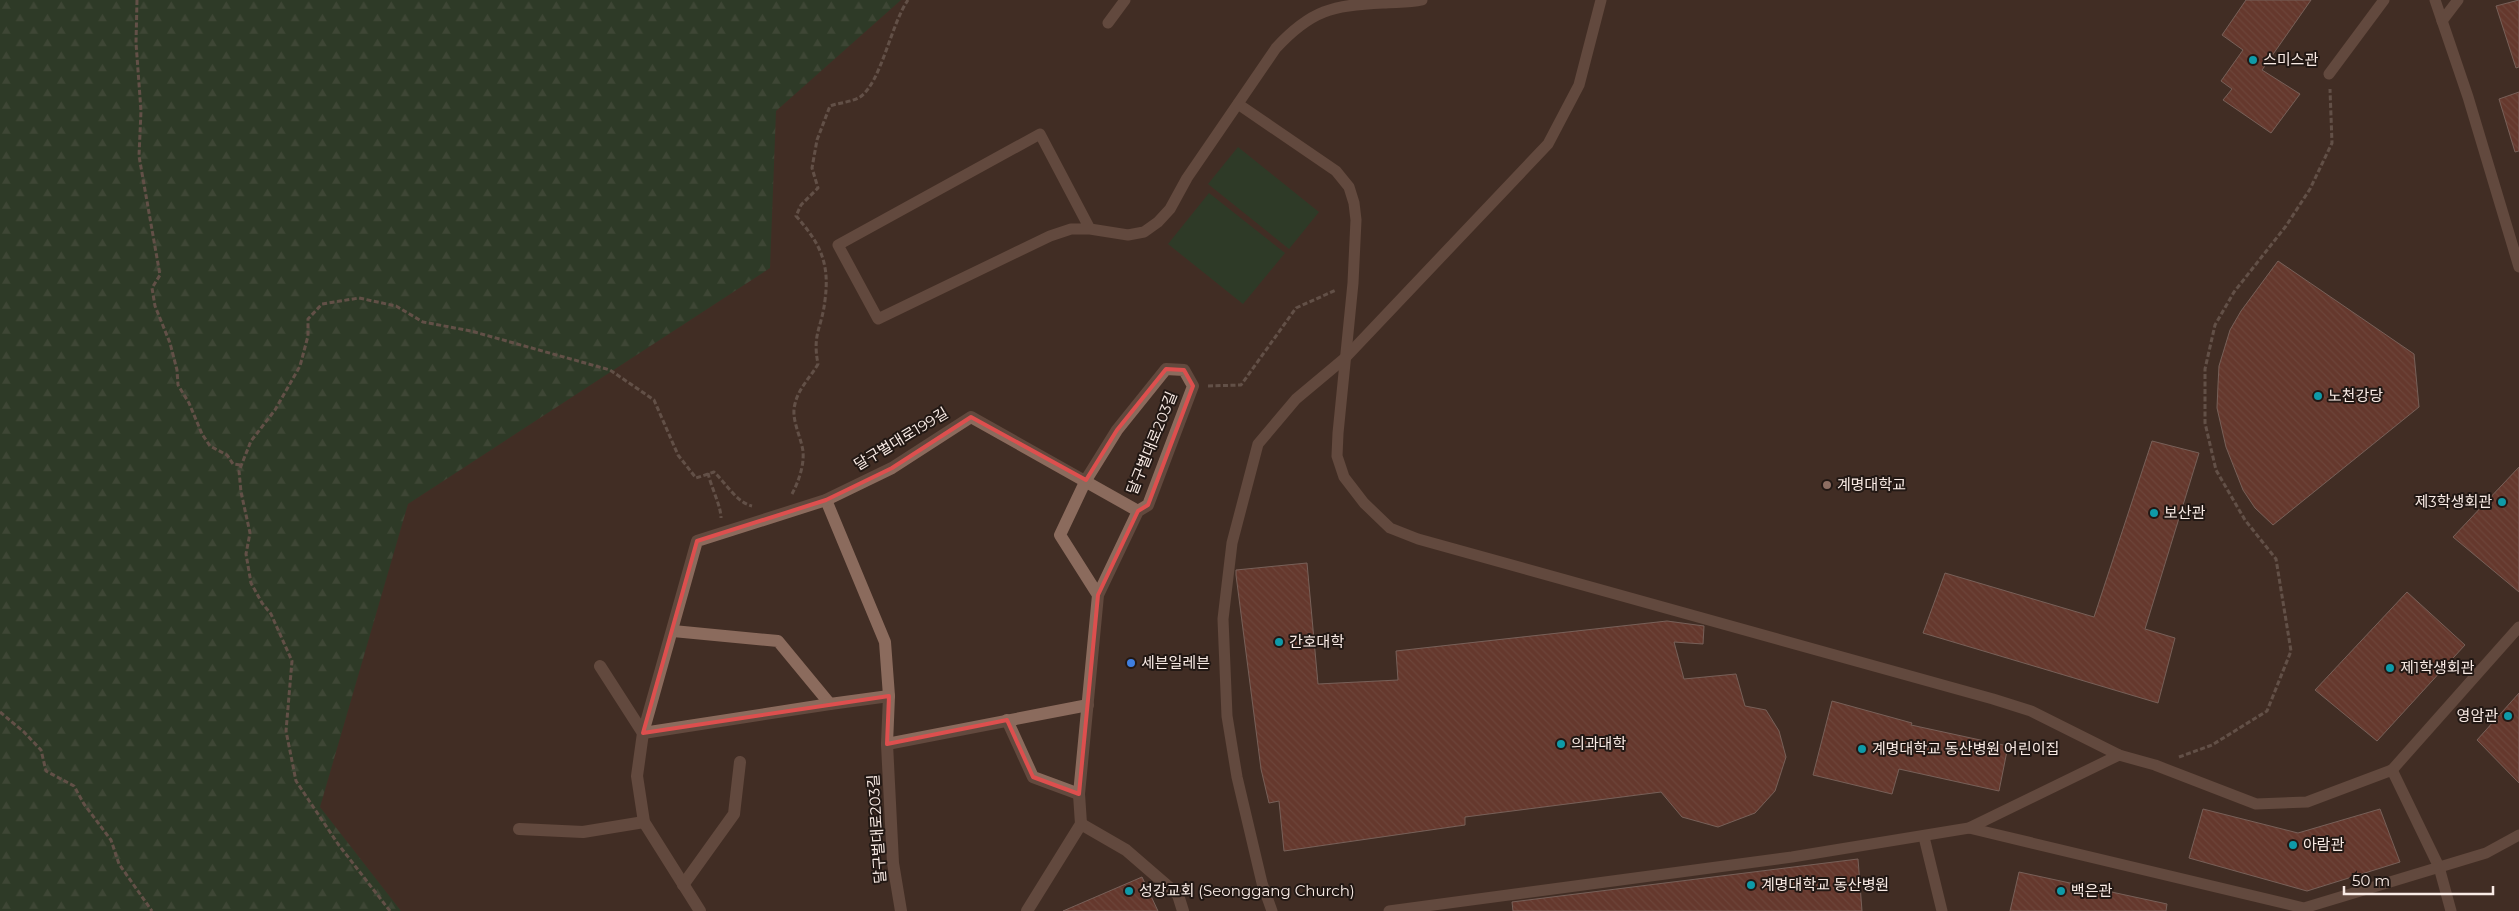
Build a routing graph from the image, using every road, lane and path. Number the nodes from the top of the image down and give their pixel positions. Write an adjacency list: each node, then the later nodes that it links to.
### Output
1 (137, 0): 17 (path)
2 (1125, 0): 9 (lane)
3 (1422, 0): 11 (lane)
4 (1601, 0): 15 (lane)
5 (2384, 0): 10 (lane)
6 (2435, 0): 8 (lane)
7 (2458, 0): 8 (lane)
8 (2442, 21): 13 (lane)
9 (1108, 23)
10 (2329, 74): 37 (path)
11 (1238, 104): 12 (lane); 14 (lane)
12 (1090, 229): 12 (lane)
13 (2519, 267)
14 (1354, 283): 15 (lane); 16 (path)
15 (1345, 358): 35 (lane); 54 (lane)
16 (1193, 386): 19 (street, 달구벌대로203길); 22 (street, 달구벌대로203길)
17 (241, 465): 18 (path); 49 (path)
18 (708, 473): 21 (path); 23 (path)
19 (1086, 480): 20 (street, 달구벌대로199길); 22 (street, 달구벌대로199길); 24 (street, 달구벌대로203길)
20 (826, 500): 23 (street, 달구벌대로199길); 28 (street, 달구벌대로203길)
21 (753, 507)
22 (1138, 511): 24 (street, 달구벌대로203길)
23 (721, 534): 26 (street, 달구벌대로199길)
24 (1098, 595): 30 (street, 달구벌대로203길)
25 (2519, 627): 38 (lane)
26 (673, 631): 29 (street); 33 (street, 달구벌대로199길)
27 (600, 666): 33 (street)
28 (890, 696): 29 (street); 34 (street, 달구벌대로203길)
29 (830, 704): 33 (street)
30 (1088, 705): 32 (street); 39 (street, 달구벌대로203길)
31 (0, 712): 48 (path)
32 (1007, 720): 34 (street); 39 (street)
33 (643, 733): 40 (street, 달구벌대로199길)
34 (887, 744): 51 (street, 달구벌대로203길)
35 (2119, 755): 37 (lane); 43 (lane)
36 (740, 762): 47 (street)
37 (2155, 765): 38 (lane)
38 (2392, 770): 46 (lane)
39 (1079, 794): 41 (street, 달구벌대로203길)
40 (644, 822): 42 (street); 47 (street, 달구벌대로199길)
41 (1081, 824): 52 (street); 53 (street)
42 (519, 828)
43 (1969, 828): 45 (lane); 46 (lane)
44 (2519, 834): 46 (lane)
45 (1924, 837): 55 (lane); 56 (lane)
46 (2439, 866): 57 (lane)
47 (683, 885): 50 (street, 달구벌대로199길)
48 (152, 911)
49 (390, 911)
50 (700, 911)
51 (901, 911)
52 (1027, 911)
53 (1183, 911)
54 (1272, 911)
55 (1390, 911)
56 (1942, 911)
57 (2450, 911)

